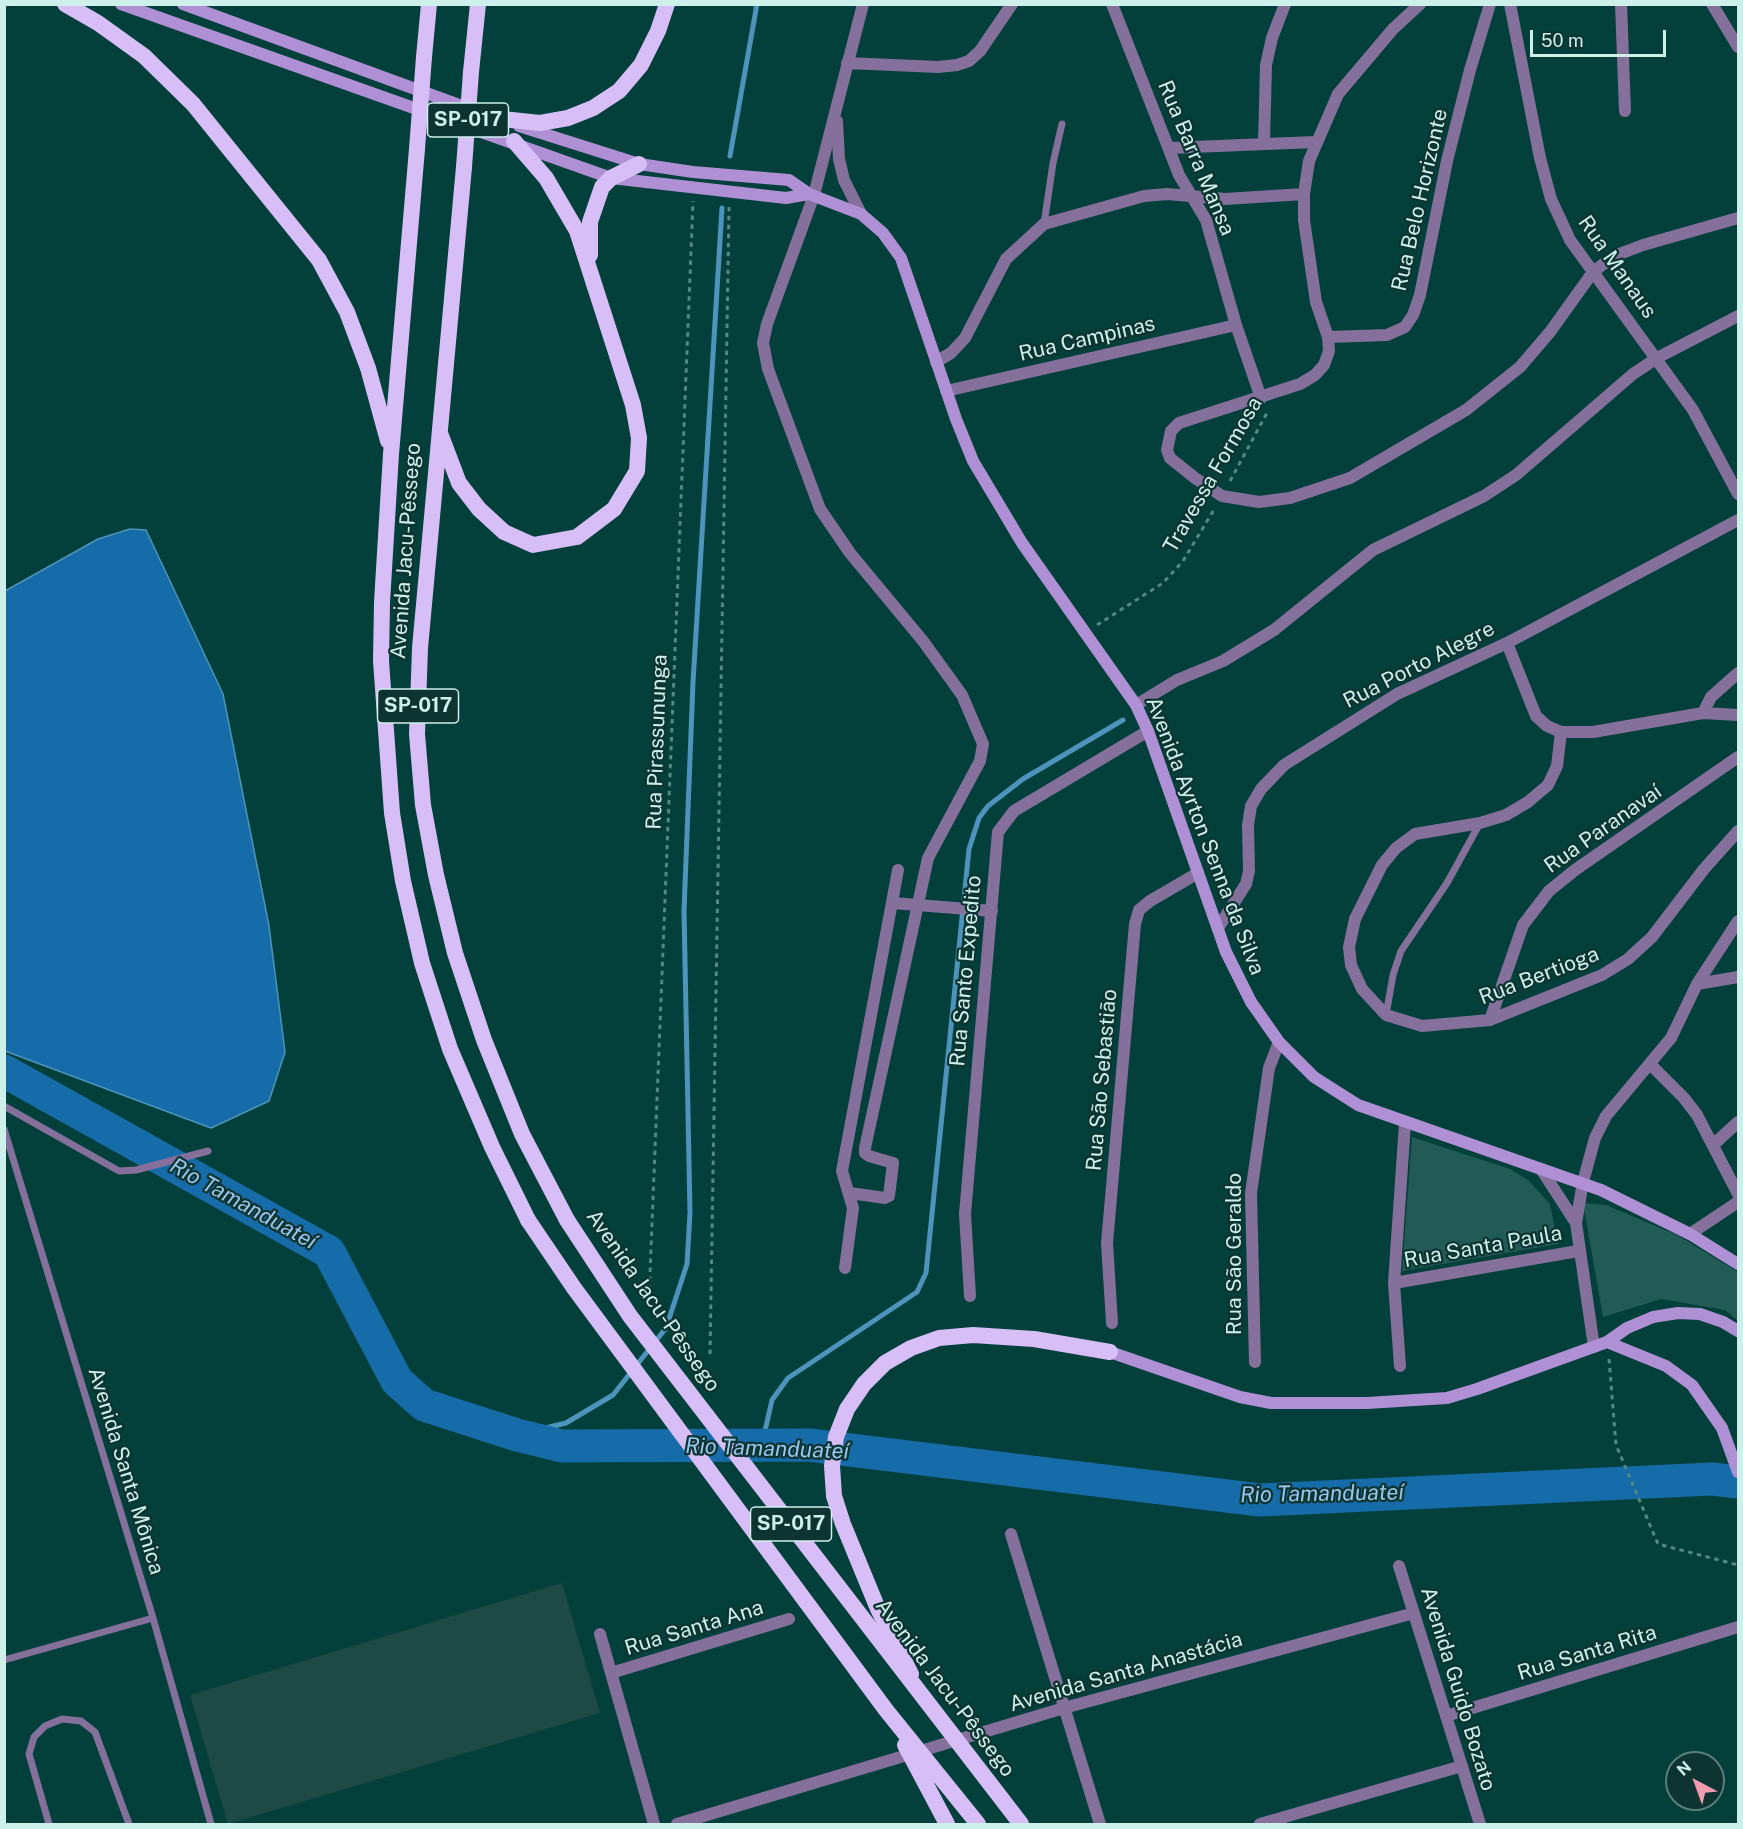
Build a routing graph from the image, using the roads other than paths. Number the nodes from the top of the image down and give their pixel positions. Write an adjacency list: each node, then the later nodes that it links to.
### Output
1 (65, 4): 44 (highway)
2 (121, 4): 22 (main road, Avenida Ayrton Senna da Silva)
3 (183, 4): 20 (main road, Avenida Ayrton Senna da Silva)
4 (429, 4): 44 (highway, Avenida Jacu-Pêssego / SP-017, bridge)
5 (478, 4): 43 (highway, Avenida Jacu-Pêssego / SP-017, bridge)
6 (667, 4): 20 (highway)
7 (863, 4): 17 (street)
8 (1012, 4): 17 (street)
9 (1112, 4): 25 (street, Rua Barra Mansa)
10 (1285, 4): 24 (street)
11 (1420, 4): 23 (street)
12 (1490, 4): 38 (street, Rua Belo Horizonte)
13 (1510, 4): 35 (street, Rua Manaus)
14 (1622, 4): 19 (street)
15 (1712, 4): 16 (street)
16 (1738, 46)
17 (847, 63): 18 (street)
18 (836, 108): 28 (street); 31 (street)
19 (1625, 111)
20 (494, 118): 26 (main road, Avenida Ayrton Senna da Silva)
21 (1062, 124): 33 (lane)
22 (514, 141): 27 (main road, Avenida Ayrton Senna da Silva); 34 (highway)
23 (1315, 142): 24 (street); 29 (street)
24 (1264, 144): 25 (street)
25 (1168, 148): 30 (street, Rua Barra Mansa)
26 (639, 164): 27 (highway); 28 (main road, Avenida Ayrton Senna da Silva)
27 (611, 178): 28 (main road, Avenida Ayrton Senna da Silva); 34 (highway)
28 (811, 194): 31 (main road, Avenida Ayrton Senna da Silva); 60 (street)
29 (1304, 194): 30 (street); 38 (street)
30 (1191, 196): 33 (street); 37 (street, Rua Barra Mansa)
31 (861, 214): 40 (main road, Avenida Ayrton Senna da Silva)
32 (1738, 218): 35 (street)
33 (1044, 224): 40 (street)
34 (590, 264): 43 (highway)
35 (1593, 272): 39 (street, Rua Manaus); 42 (street)
36 (1738, 316): 39 (street)
37 (1236, 325): 41 (street, Rua Campinas); 42 (street, Rua Barra Mansa)
38 (1328, 338): 42 (street)
39 (1657, 358): 45 (street, Rua Manaus); 49 (street)
40 (936, 362): 41 (main road, Avenida Ayrton Senna da Silva)
41 (946, 391): 49 (main road, Avenida Ayrton Senna da Silva)
42 (1262, 398)
43 (438, 428): 105 (highway, Avenida Jacu-Pêssego / SP-017, bridge)
44 (391, 454): 107 (highway, Avenida Jacu-Pêssego / SP-017, bridge)
45 (1738, 494)
46 (1738, 520): 47 (street, Rua Porto Alegre)
47 (1507, 643): 53 (street); 63 (street, Rua Porto Alegre)
48 (1738, 673): 50 (street)
49 (1136, 705): 52 (main road, Avenida Ayrton Senna da Silva)
50 (1703, 713): 51 (street); 53 (street)
51 (1738, 715)
52 (1148, 731): 58 (main road, Avenida Ayrton Senna da Silva); 61 (street, Rua Santo Expedito)
53 (1561, 732): 55 (street)
54 (1738, 758): 67 (street, Rua Paranavaí)
55 (1480, 823): 66 (lane); 66 (street)
56 (1738, 831): 67 (street, Rua Bertioga)
57 (898, 870): 59 (street)
58 (1198, 873): 63 (main road, Avenida Ayrton Senna da Silva); 88 (street, Rua São Sebastião)
59 (893, 903): 60 (street); 78 (street)
60 (918, 903): 61 (street); 78 (street)
61 (992, 911): 87 (street, Rua Santo Expedito)
62 (1738, 921): 65 (street)
63 (1218, 928): 68 (main road, Avenida Ayrton Senna da Silva)
64 (1738, 976): 65 (street)
65 (1698, 984): 69 (street)
66 (1386, 1016): 67 (street, Rua Bertioga)
67 (1490, 1020)
68 (1279, 1042): 72 (main road, Avenida Ayrton Senna da Silva); 93 (street, Rua São Geraldo)
69 (1651, 1065): 74 (street); 77 (street)
70 (4, 1106): 75 (lane)
71 (1738, 1122): 74 (street)
72 (1405, 1123): 76 (main road, Avenida Ayrton Senna da Silva); 86 (street)
73 (4, 1129): 99 (lane, Avenida Santa Mônica)
74 (1713, 1145): 79 (street)
75 (208, 1151)
76 (1541, 1168): 77 (main road, Avenida Ayrton Senna da Silva); 81 (street)
77 (1583, 1182): 81 (street); 82 (main road, Avenida Ayrton Senna da Silva)
78 (850, 1193): 85 (street)
79 (1738, 1194)
80 (1738, 1202): 82 (street)
81 (1576, 1223): 83 (street)
82 (1690, 1234): 84 (main road, Avenida Ayrton Senna da Silva)
83 (1578, 1251): 86 (street, Rua Santa Paula); 91 (street)
84 (1738, 1264)
85 (845, 1268)
86 (1394, 1283): 94 (street)
87 (970, 1296)
88 (1112, 1323)
89 (1738, 1331): 90 (main road)
90 (1608, 1342): 91 (main road); 95 (main road)
91 (1594, 1347): 92 (main road)
92 (1110, 1352): 105 (highway, bridge)
93 (1255, 1362)
94 (1400, 1366)
95 (1738, 1472)
96 (1011, 1534): 106 (street)
97 (1399, 1566): 98 (street, Avenida Guido Bozato)
98 (1414, 1613): 106 (street, Avenida Santa Anastácia); 108 (street, Avenida Guido Bozato)
99 (153, 1618): 103 (lane); 112 (lane, Avenida Santa Mônica)
100 (789, 1619): 104 (street, Rua Santa Ana)
101 (1738, 1627): 108 (street, Rua Santa Rita)
102 (600, 1634): 104 (street)
103 (4, 1660)
104 (611, 1673): 113 (street)
105 (920, 1692): 117 (highway, Avenida Jacu-Pêssego / SP-017, bridge)
106 (1064, 1708): 114 (street, Avenida Santa Anastácia); 118 (street)
107 (886, 1710): 115 (highway, bridge); 116 (highway, Avenida Jacu-Pêssego / SP-017, bridge)
108 (1446, 1716): 109 (street, Avenida Guido Bozato)
109 (1462, 1766): 119 (street); 120 (street, Avenida Guido Bozato)
110 (49, 1824): 111 (lane)
111 (129, 1824)
112 (211, 1824)
113 (654, 1824)
114 (677, 1824)
115 (947, 1824)
116 (978, 1824)
117 (1021, 1824)
118 (1100, 1824)
119 (1260, 1824)
120 (1480, 1824)

